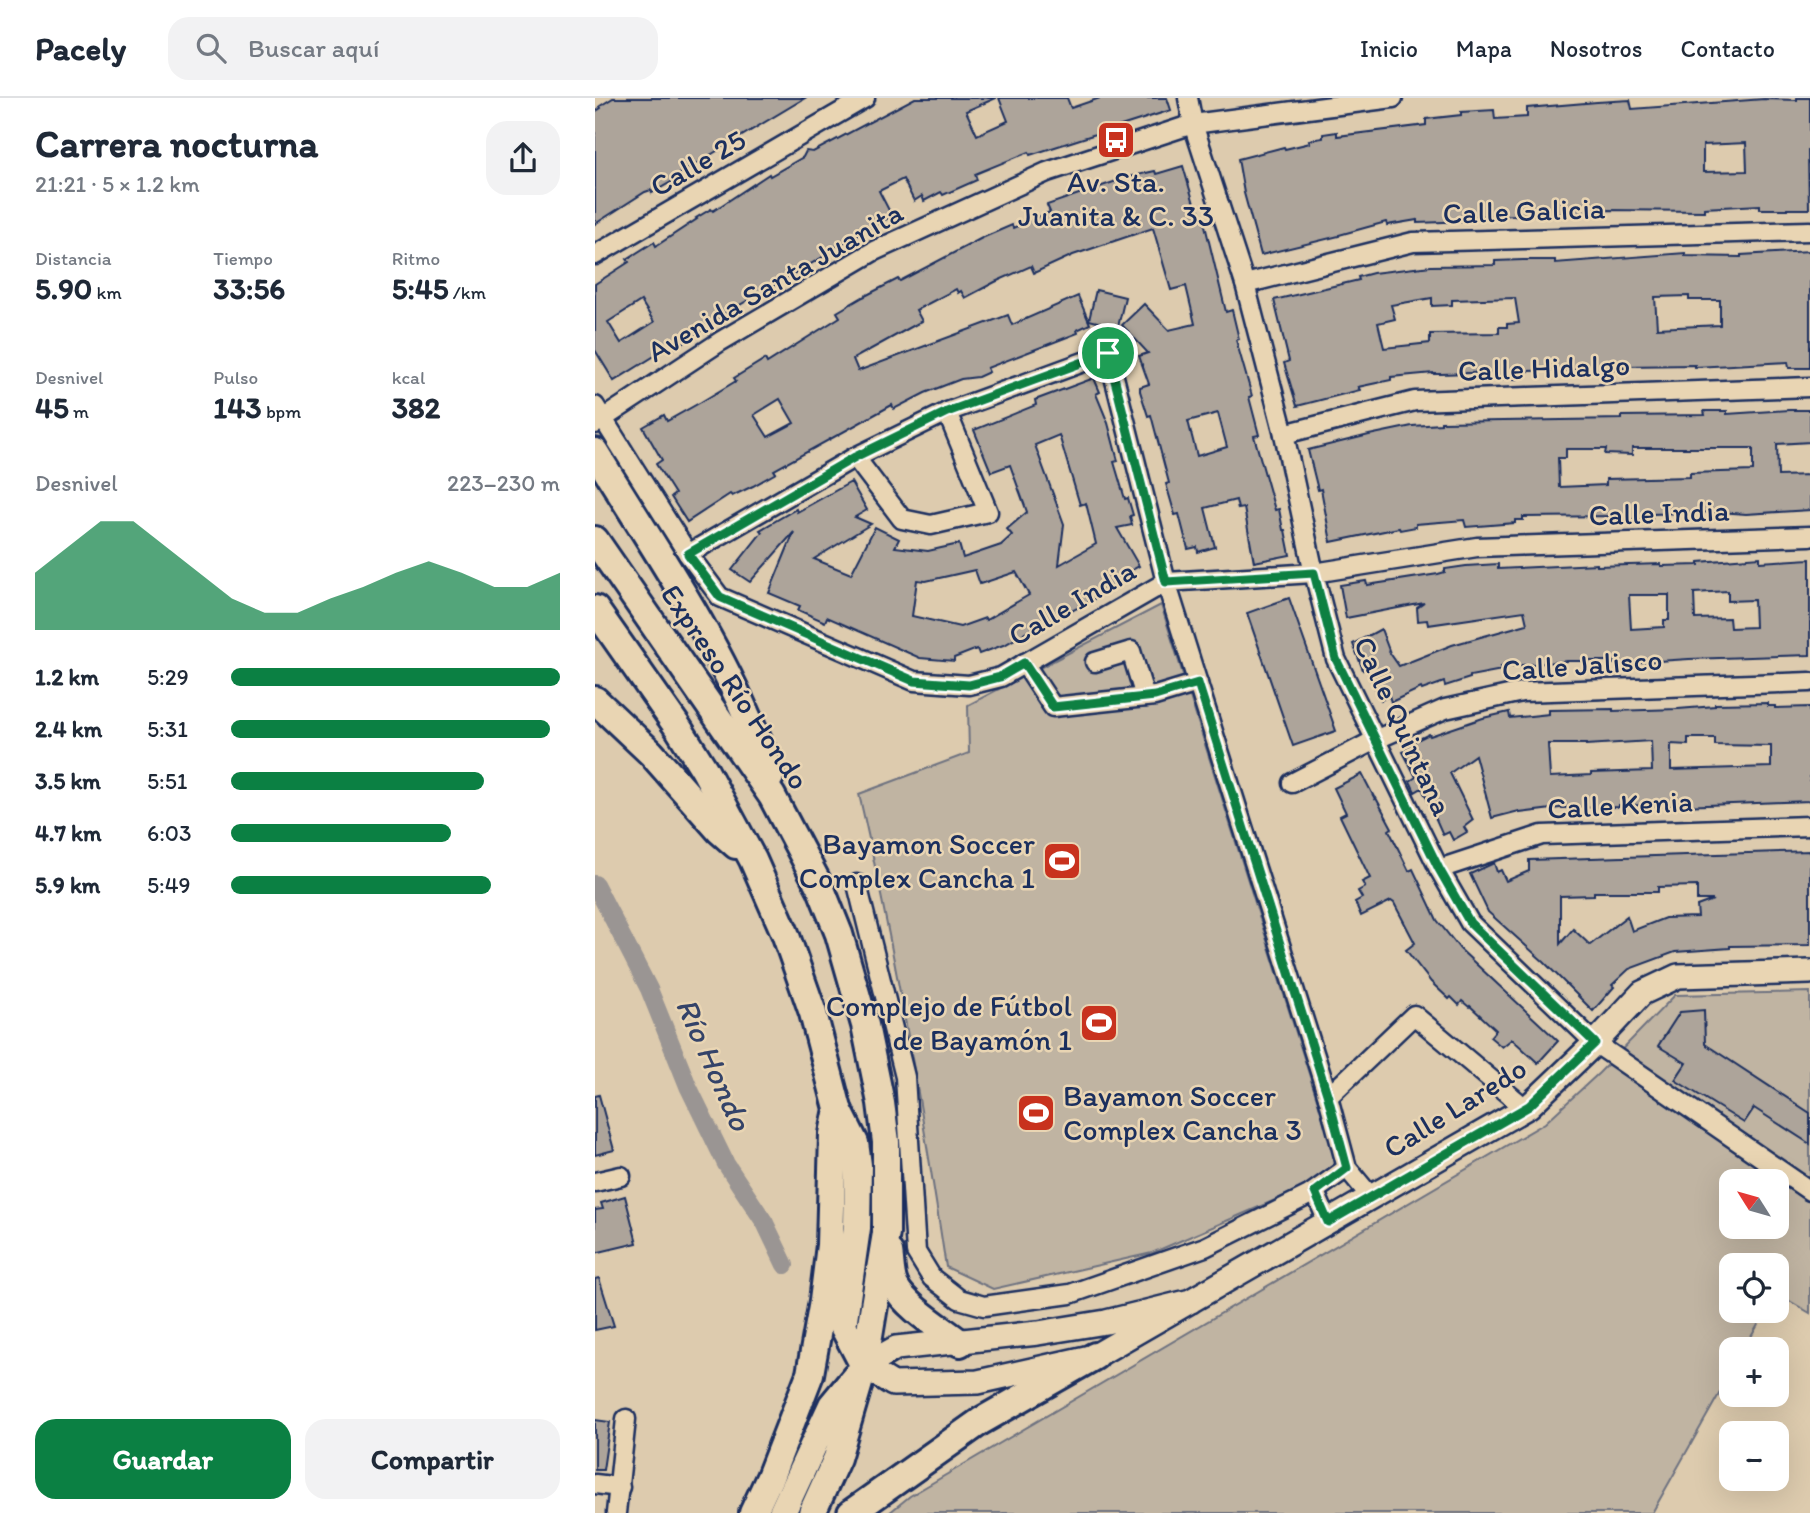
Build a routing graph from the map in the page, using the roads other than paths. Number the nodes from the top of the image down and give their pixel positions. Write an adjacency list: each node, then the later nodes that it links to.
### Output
1 (865, 98): 6 (street, Calle 25)
2 (1188, 98): 4 (street, Calle Quintana)
3 (1394, 98): 4 (street, Avenida Santa Juanita)
4 (1193, 124): 7 (street, Calle Quintana); 10 (street, Avenida Santa Juanita)
5 (1810, 231): 7 (street, Calle Galicia)
6 (595, 255)
7 (1245, 284): 11 (street, Calle Quintana)
8 (1810, 387): 11 (street, Calle Hidalgo)
9 (947, 412): 13 (street); 13 (street); 18 (street)
10 (597, 416): 16 (street, Calle India)
11 (1284, 434): 17 (street, Calle Quintana)
12 (595, 452): 28 (highway)
13 (855, 457): 16 (street)
14 (1810, 536): 17 (street, Calle India)
15 (595, 540): 28 (highway, Expreso Río Hondo)
16 (688, 554): 21 (street, Calle India)
17 (1314, 573): 18 (street, Calle India); 26 (street, Calle Quintana)
18 (1166, 582): 21 (street, Calle India); 23 (street)
19 (595, 609): 30 (highway)
20 (1095, 662): 24 (street)
21 (1024, 663): 24 (street)
22 (1810, 682): 26 (street, Calle Jalisco)
23 (1198, 683): 24 (street); 35 (street)
24 (1145, 697)
25 (595, 700): 30 (highway)
26 (1375, 740): 27 (street, Calle Jalisco); 31 (street, Calle Quintana)
27 (1292, 783)
28 (772, 796): 45 (highway, Expreso Río Hondo)
29 (1810, 826): 31 (street, Calle Kenia)
30 (753, 860): 37 (highway)
31 (1439, 869): 34 (street, Calle Quintana)
32 (857, 884): 42 (street)
33 (1810, 972): 34 (main road, Calle Laredo)
34 (1595, 1043): 36 (main road, Calle Laredo); 41 (street, Calle Quintana)
35 (1328, 1097): 36 (street); 38 (street)
36 (1525, 1108): 43 (main road, Calle Laredo)
37 (838, 1110): 49 (highway); 54 (highway)
38 (1347, 1168): 42 (street); 43 (street)
39 (621, 1176): 40 (street)
40 (595, 1182)
41 (1810, 1191)
42 (1315, 1192): 44 (street)
43 (1371, 1197): 44 (main road, Calle Laredo)
44 (1328, 1222): 46 (main road, Calle Laredo)
45 (886, 1233): 47 (highway); 49 (highway, Expreso Río Hondo)
46 (1191, 1301): 47 (main road); 48 (main road, Calle Laredo)
47 (960, 1342): 49 (main road)
48 (1095, 1356): 49 (main road, Calle Laredo); 57 (highway)
49 (864, 1366): 55 (highway); 56 (highway, Expreso Río Hondo)
50 (625, 1419): 52 (street)
51 (595, 1484): 52 (street)
52 (620, 1487): 53 (street)
53 (616, 1513)
54 (753, 1513)
55 (782, 1513)
56 (813, 1513)
57 (851, 1513)

